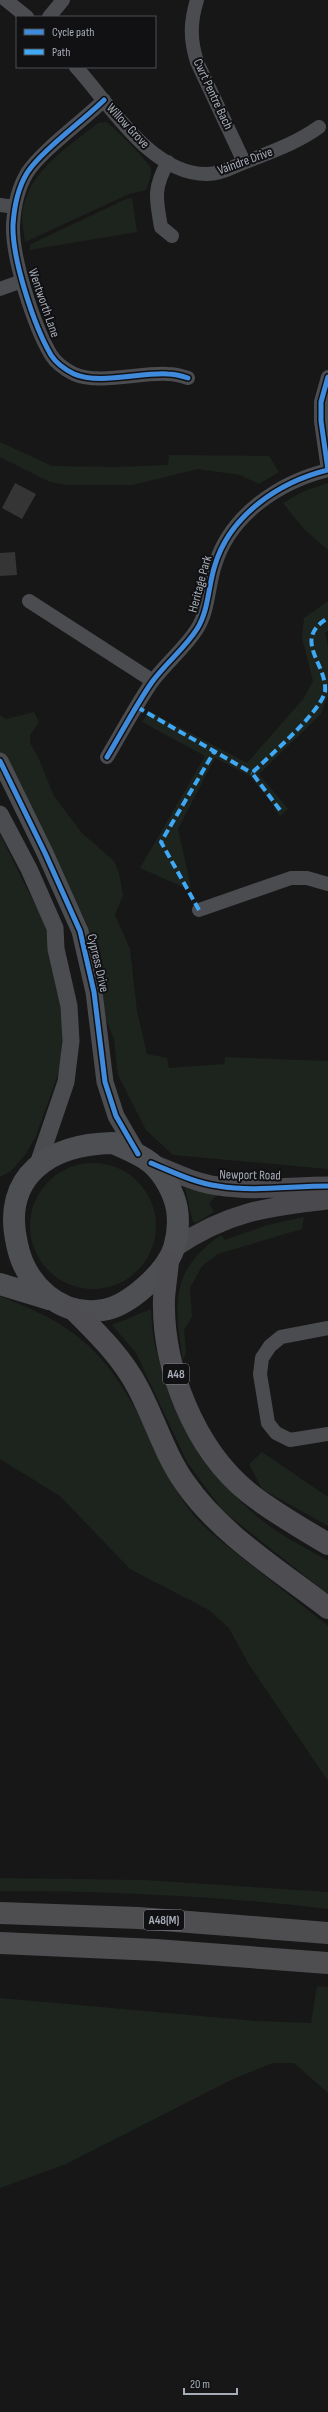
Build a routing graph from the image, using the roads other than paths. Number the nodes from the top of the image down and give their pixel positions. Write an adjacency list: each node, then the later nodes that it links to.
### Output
1 (6, 0): 4 (street)
2 (63, 0): 5 (street)
3 (197, 0): 10 (street, Cwrt Pentre Bach)
4 (26, 16)
5 (50, 16)
6 (77, 68): 7 (street, Willow Grove)
7 (104, 100): 9 (street, Willow Grove); 12 (street, Wentworth Lane)
8 (319, 127): 10 (street, Vaindre Drive)
9 (168, 162): 10 (street, Vaindre Drive); 13 (street)
10 (244, 162)
11 (0, 204): 12 (street)
12 (15, 207): 14 (street, Wentworth Lane)
13 (172, 236)
14 (22, 281): 15 (street); 17 (street, Wentworth Lane)
15 (0, 289)
16 (328, 377): 19 (street, Heritage Park)
17 (188, 378)
18 (29, 601): 19 (street)
19 (153, 681): 20 (street, Heritage Park)
20 (107, 757)
21 (0, 761): 25 (street, Cypress Drive)
22 (0, 814): 26 (street)
23 (328, 884): 24 (street)
24 (198, 910)
25 (144, 1159): 26 (main road); 27 (main road, Newport Road); 30 (main road)
26 (38, 1164): 28 (main road)
27 (328, 1186)
28 (10, 1194): 32 (main road)
29 (328, 1200): 30 (main road)
30 (171, 1255): 33 (main road); 36 (highway, A48)
31 (0, 1284): 32 (main road)
32 (50, 1299): 33 (main road)
33 (73, 1309): 37 (highway)
34 (328, 1328): 35 (street)
35 (328, 1434)
36 (328, 1544)
37 (328, 1608)
38 (0, 1913): 39 (highway, A48(M))
39 (328, 1933)
40 (0, 1943): 41 (highway, A48(M))
41 (328, 1963)

